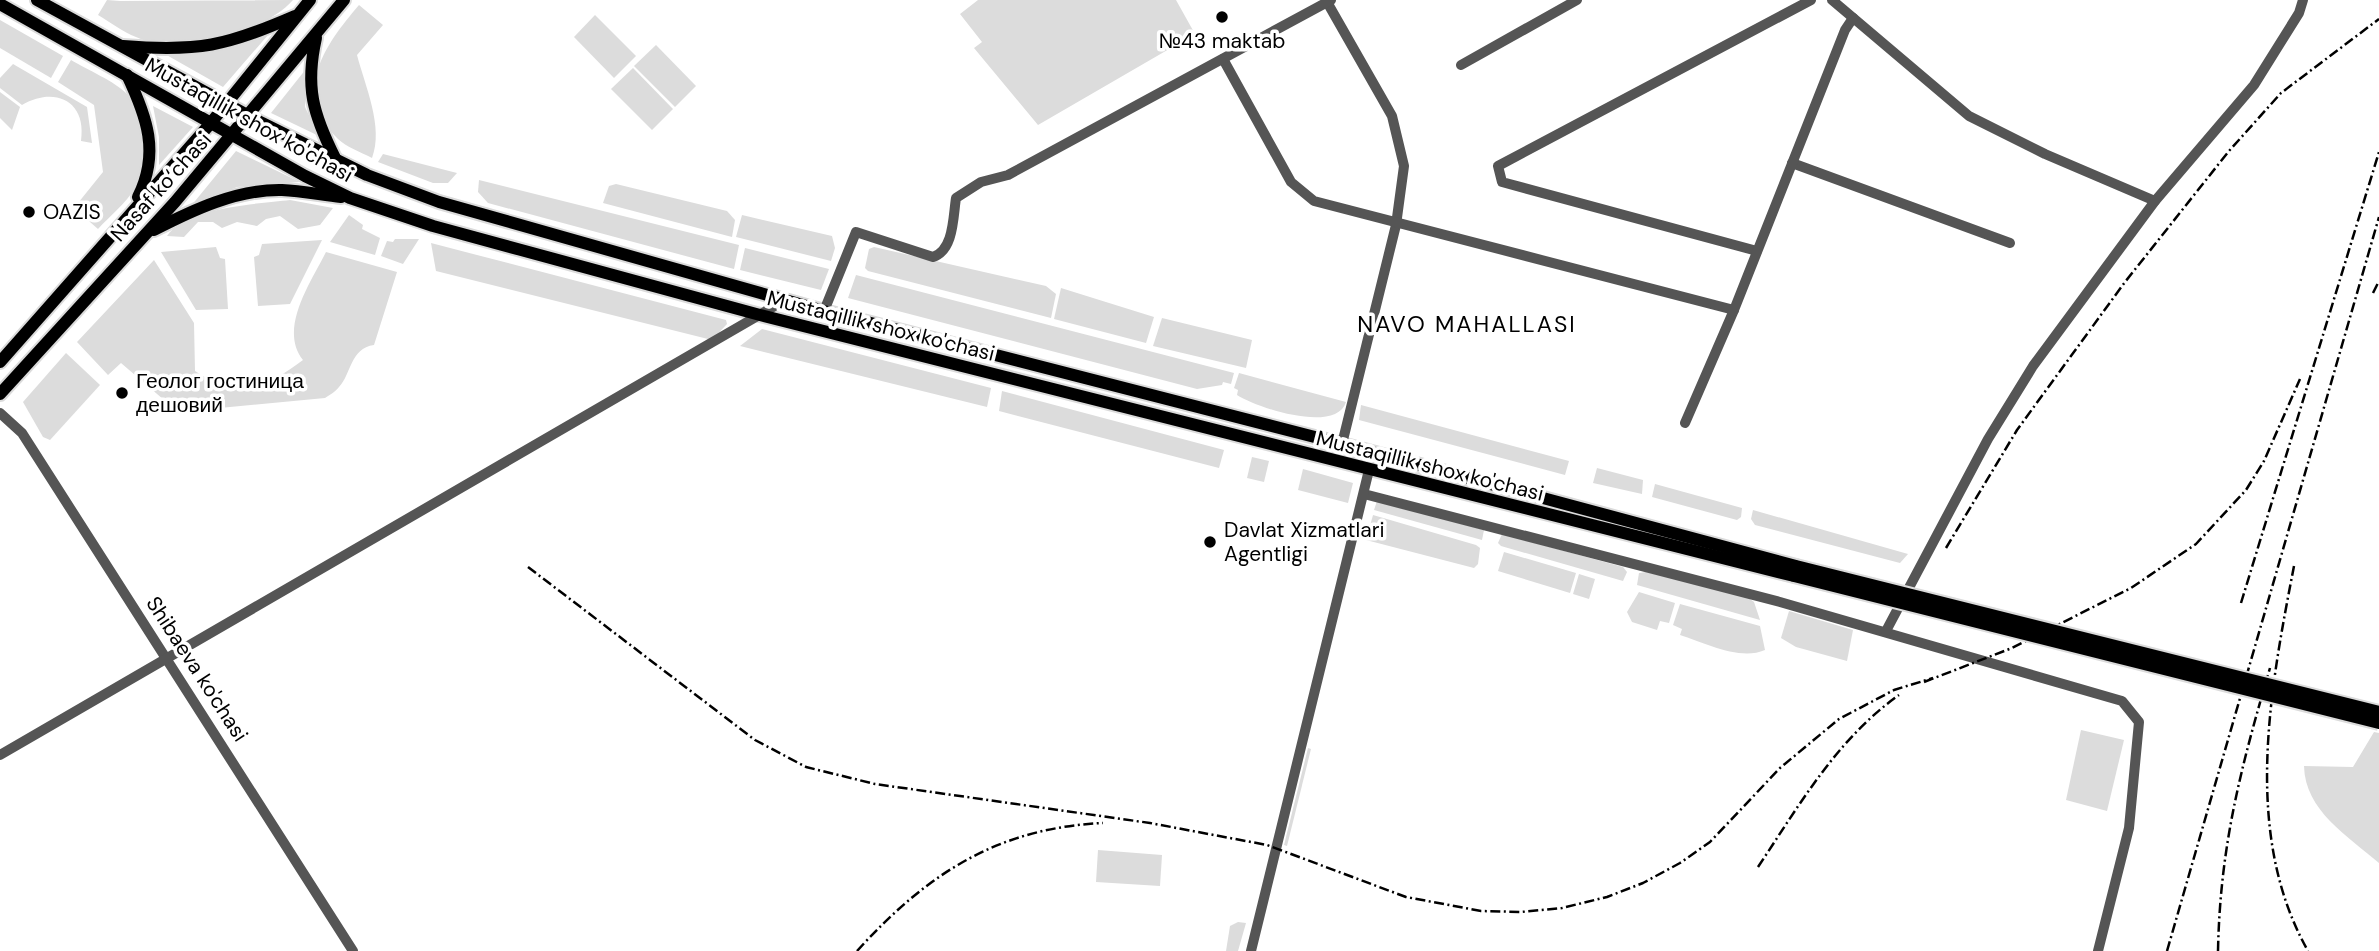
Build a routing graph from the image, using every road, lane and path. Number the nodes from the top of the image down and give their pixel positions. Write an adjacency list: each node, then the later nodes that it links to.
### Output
1 (37, 0): 13 (main road, Mustaqillik shox ko'chasi)
2 (310, 0): 10 (main road, Nasaf ko‘chasi)
3 (344, 0): 12 (main road, Nasaf ko‘chasi)
4 (1577, 0): 15 (street)
5 (1811, 0): 29 (street)
6 (2303, 0): 24 (street)
7 (1329, 1): 14 (street); 26 (street)
8 (1837, 2): 11 (street)
9 (0, 4): 16 (main road, Mustaqillik shox ko'chasi)
10 (299, 14): 13 (main road); 17 (main road, Nasaf ko‘chasi)
11 (1853, 18): 22 (street); 24 (street)
12 (317, 35): 18 (main road, Nasaf ko‘chasi); 21 (main road)
13 (118, 46): 17 (main road, Mustaqillik shox ko'chasi)
14 (1223, 58): 26 (street); 32 (street)
15 (1461, 65)
16 (127, 75): 19 (main road, Mustaqillik shox ko'chasi); 25 (main road)
17 (226, 103): 18 (main road, Mustaqillik shox ko'chasi); 19 (main road, Nasaf ko‘chasi)
18 (247, 116): 20 (main road, Nasaf ko‘chasi); 21 (main road, Mustaqillik shox ko'chasi)
19 (210, 124): 20 (main road, Mustaqillik shox ko'chasi); 25 (main road, Nasaf ko‘chasi)
20 (232, 135): 23 (main road, Mustaqillik shox ko'chasi); 27 (main road, Nasaf ko‘chasi)
21 (335, 158): 30 (main road, Mustaqillik shox ko'chasi)
22 (1792, 163): 28 (street); 29 (street)
23 (350, 198): 27 (main road); 33 (main road, Mustaqillik shox ko'chasi)
24 (2155, 201): 45 (street)
25 (129, 214): 35 (main road, Nasaf ko‘chasi)
26 (1396, 225): 31 (street); 39 (street)
27 (144, 235): 36 (main road, Nasaf ko‘chasi)
28 (2010, 243)
29 (1758, 251): 31 (street)
30 (785, 300): 32 (main road, Mustaqillik shox ko'chasi); 33 (street)
31 (1734, 310): 38 (street)
32 (824, 311): 34 (main road); 39 (main road, Mustaqillik shox ko'chasi)
33 (760, 315): 34 (main road, Mustaqillik shox ko'chasi); 46 (street)
34 (817, 330): 40 (main road, Mustaqillik shox ko'chasi)
35 (0, 362)
36 (0, 394)
37 (0, 413): 46 (street, Shibaeva ko'chasi)
38 (1685, 423)
39 (1342, 444): 41 (main road, Mustaqillik shox ko'chasi)
40 (1369, 470): 42 (street); 43 (main road, Mustaqillik shox ko'chasi)
41 (1517, 490): 43 (main road); 44 (main road, Mustaqillik shox ko'chasi)
42 (1364, 494): 45 (street); 51 (street)
43 (1513, 506): 44 (main road, Mustaqillik shox ko'chasi)
44 (1795, 571): 47 (main road, bridge); 48 (main road, bridge)
45 (1886, 631): 52 (street)
46 (168, 659): 49 (street); 50 (street, Shibaeva ko'chasi)
47 (2379, 712)
48 (2379, 723)
49 (0, 755)
50 (353, 951)
51 (1251, 951)
52 (2098, 951)

